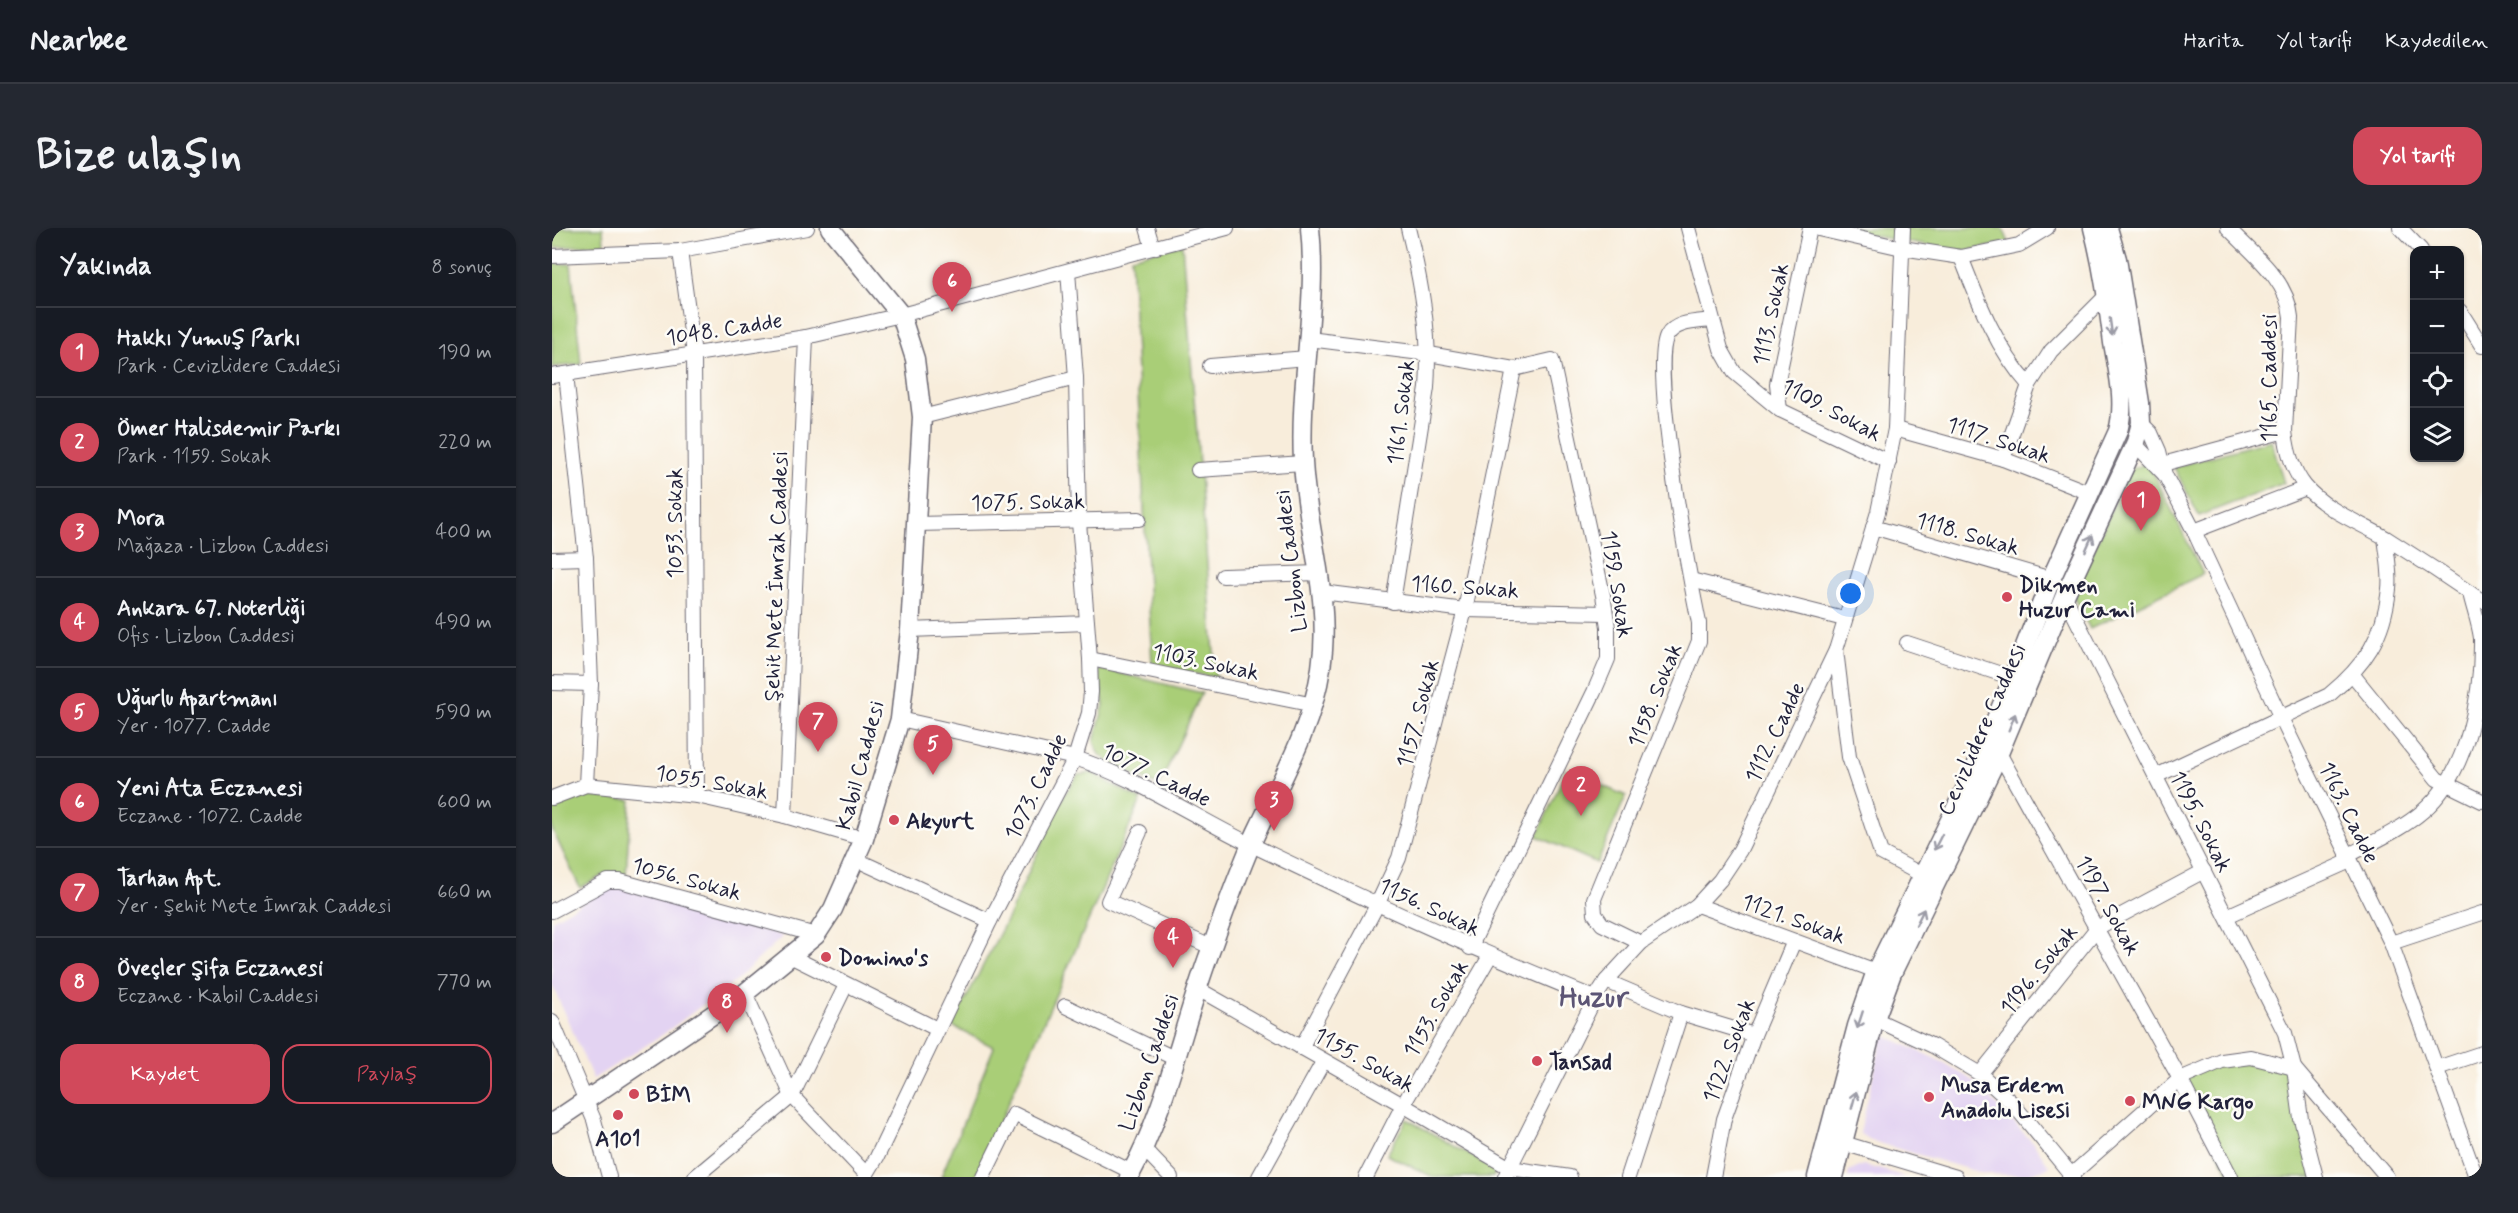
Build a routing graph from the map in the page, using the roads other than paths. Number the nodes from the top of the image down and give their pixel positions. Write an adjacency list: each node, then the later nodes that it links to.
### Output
1 (807, 228): 18 (street)
2 (830, 228): 23 (main road, Kabil Caddesi)
3 (1147, 228): 16 (street)
4 (1227, 228): 16 (street, 1048. Cadde)
5 (1310, 228): 27 (main road, Lizbon Caddesi)
6 (1408, 228): 30 (street, 1161. Sokak)
7 (1688, 228): 25 (street, 1109. Sokak)
8 (1812, 228): 17 (street); 37 (street, 1113. Sokak)
9 (1903, 228): 17 (street, 1112. Cadde)
10 (2047, 228): 20 (street)
11 (2093, 228): 22 (main road, Cevizlidere Caddesi)
12 (2108, 228): 40 (main road, Cevizlidere Caddesi)
13 (2228, 228): 43 (street, 1165. Caddesi)
14 (2400, 228): 15 (street)
15 (2417, 246)
16 (1153, 248): 21 (street, 1048. Cadde)
17 (1902, 248): 20 (street); 41 (street, 1112. Cadde)
18 (680, 251): 19 (street); 29 (street, 1053. Sokak)
19 (552, 256)
20 (1961, 257): 36 (street)
21 (1068, 270): 23 (street, 1048. Cadde); 35 (street, 1073. Cadde)
22 (2107, 295): 36 (street); 38 (main road, Cevizlidere Caddesi, one-way to 38)
23 (901, 315): 26 (street, 1048. Cadde); 39 (main road, Kabil Caddesi)
24 (2464, 317): 28 (street)
25 (1712, 320): 37 (street, 1109. Sokak); 63 (street, 1158. Sokak)
26 (806, 337): 29 (street, 1048. Cadde); 93 (street, Şehit Mete İmrak Caddesi)
27 (1309, 339): 30 (street, 1159. Sokak); 31 (main road, Lizbon Caddesi)
28 (2482, 346)
29 (694, 354): 34 (street, 1048. Cadde); 90 (street, 1053. Sokak)
30 (1429, 354): 33 (street, 1159. Sokak); 68 (street, 1161. Sokak)
31 (1307, 358): 32 (street); 47 (main road, Lizbon Caddesi)
32 (1210, 366)
33 (1514, 369): 69 (street, 1157. Sokak); 70 (street, 1159. Sokak)
34 (559, 375): 58 (street)
35 (1076, 378): 39 (street); 53 (street, 1073. Cadde)
36 (2029, 385): 45 (street)
37 (1780, 410): 46 (street, 1109. Sokak)
38 (2122, 410): 40 (main road); 42 (main road, Cevizlidere Caddesi)
39 (922, 417): 54 (main road, Kabil Caddesi)
40 (2141, 423): 44 (main road, Cevizlidere Caddesi); 49 (street, 1163. Cadde)
41 (1895, 429): 45 (street, 1117. Sokak); 46 (street, 1112. Cadde)
42 (2118, 431): 44 (main road); 51 (main road, Cevizlidere Caddesi)
43 (2285, 431): 49 (street); 50 (street, 1165. Caddesi)
44 (2135, 444): 49 (street, 1163. Cadde); 66 (main road, Cevizlidere Caddesi, one-way to 44)
45 (2003, 459): 51 (street, 1117. Sokak)
46 (1889, 462): 55 (street, 1112. Cadde)
47 (1303, 463): 48 (street); 60 (main road, Lizbon Caddesi)
48 (1198, 470)
49 (2164, 470): 56 (street, 1163. Cadde)
50 (2307, 488): 56 (street); 57 (street, 1165. Caddesi)
51 (2090, 493): 62 (main road, Cevizlidere Caddesi)
52 (1139, 519): 53 (street, 1075. Sokak)
53 (1079, 522): 54 (street, 1075. Sokak); 72 (street, 1073. Cadde)
54 (917, 524): 73 (main road, Kabil Caddesi)
55 (1874, 527): 62 (street, 1118. Sokak); 71 (street, 1112. Cadde)
56 (2194, 531): 82 (street, 1163. Cadde)
57 (2385, 538): 65 (street, 1165. Caddesi); 77 (street)
58 (586, 558): 59 (street); 80 (street)
59 (552, 559)
60 (1319, 573): 61 (street); 64 (main road, Lizbon Caddesi)
61 (1223, 576)
62 (2051, 579): 78 (main road, Cevizlidere Caddesi)
63 (1690, 580): 71 (street); 110 (street, 1158. Sokak)
64 (1322, 592): 68 (street, 1160. Sokak); 81 (main road, Lizbon Caddesi)
65 (2470, 593): 67 (street, 1165. Caddesi); 89 (street)
66 (2065, 597): 85 (main road, Cevizlidere Caddesi, one-way to 66); 87 (street, 1195. Sokak)
67 (2482, 601)
68 (1393, 602): 69 (street, 1160. Sokak)
69 (1465, 610): 70 (street, 1160. Sokak); 101 (street, 1157. Sokak)
70 (1605, 613): 113 (street, 1159. Sokak)
71 (1845, 619): 75 (street, 1112. Cadde)
72 (1087, 623): 73 (street); 76 (street, 1073. Cadde)
73 (910, 630): 83 (main road, Kabil Caddesi)
74 (1907, 643): 78 (street)
75 (1836, 650): 100 (street); 102 (street, 1112. Cadde)
76 (1090, 659): 81 (street, 1103. Sokak); 86 (street, 1073. Cadde)
77 (2353, 675): 82 (street); 89 (street)
78 (2013, 678): 84 (main road, Cevizlidere Caddesi)
79 (552, 683): 80 (street)
80 (591, 684): 88 (street)
81 (1314, 705): 96 (main road, Lizbon Caddesi)
82 (2281, 718): 87 (street); 97 (street, 1163. Cadde)
83 (900, 719): 86 (street, 1077. Cadde); 95 (main road, Kabil Caddesi)
84 (1989, 736): 85 (main road); 100 (main road, Cevizlidere Caddesi, one-way to 100)
85 (1999, 753): 107 (street, 1197. Sokak); 124 (main road, Cevizlidere Caddesi, one-way to 85)
86 (1075, 758): 96 (street, 1077. Cadde); 106 (street, 1073. Cadde)
87 (2156, 776): 99 (street, 1195. Sokak)
88 (586, 785): 90 (street, 1055. Sokak); 91 (street, 1055. Sokak)
89 (2448, 785): 92 (street); 97 (street)
90 (697, 796): 93 (street, 1055. Sokak)
91 (552, 798)
92 (2482, 801)
93 (785, 816): 95 (street, 1055. Sokak)
94 (1140, 832): 112 (street)
95 (864, 839): 98 (main road, Kabil Caddesi)
96 (1251, 845): 101 (street, 1156. Sokak); 112 (main road, Lizbon Caddesi)
97 (2348, 858): 105 (street); 111 (street, 1163. Cadde)
98 (857, 860): 106 (street); 108 (main road, Kabil Caddesi)
99 (2204, 871): 105 (street, 1195. Sokak); 107 (street, 1196. Sokak)
100 (1922, 875): 116 (main road, Cevizlidere Caddesi)
101 (1377, 905): 113 (street, 1156. Sokak); 128 (street, 1157. Sokak)
102 (1697, 905): 109 (street, 1121. Sokak); 110 (street, 1112. Cadde)
103 (552, 911): 108 (street, 1056. Sokak)
104 (2482, 913): 111 (street)
105 (2227, 916): 132 (street, 1195. Sokak)
106 (990, 921): 126 (street, 1073. Cadde)
107 (2097, 928): 134 (street, 1196. Sokak); 135 (street, 1197. Sokak)
108 (816, 935): 114 (main road, Kabil Caddesi)
109 (1794, 941): 116 (street, 1121. Sokak); 127 (street, 1122. Sokak)
110 (1641, 943): 117 (street, 1112. Cadde)
111 (2391, 943): 133 (street, 1163. Cadde)
112 (1211, 947): 119 (main road, Lizbon Caddesi)
113 (1470, 948): 115 (street, 1156. Sokak)
114 (790, 956): 118 (street); 120 (main road, Kabil Caddesi)
115 (1490, 956): 121 (street, 1156. Sokak); 138 (street, 1153. Sokak)
116 (1876, 971): 155 (main road, Cevizlidere Caddesi, one-way to 155)
117 (1606, 981): 121 (street, 1112. Cadde); 123 (street)
118 (846, 985): 126 (street); 136 (street)
119 (1197, 989): 128 (street, 1155. Sokak); 130 (main road, Lizbon Caddesi)
120 (744, 993): 136 (street); 137 (main road, Kabil Caddesi)
121 (1595, 998): 142 (street, 1112. Cadde)
122 (1065, 1006): 130 (street)
123 (1681, 1013): 127 (street); 153 (street)
124 (1875, 1018): 134 (street); 140 (main road, Cevizlidere Caddesi, one-way to 124)
125 (552, 1021): 137 (street)
126 (937, 1029): 145 (street, 1073. Cadde)
127 (1754, 1035): 154 (street, 1122. Sokak)
128 (1301, 1048): 131 (street, 1155. Sokak)
129 (2482, 1053): 133 (street)
130 (1176, 1059): 141 (main road, Lizbon Caddesi)
131 (1323, 1062): 138 (street, 1155. Sokak); 150 (street)
132 (2294, 1068): 135 (street); 160 (street, 1195. Sokak); 161 (street)
133 (2437, 1068): 162 (street, 1163. Cadde)
134 (1980, 1074): 158 (street)
135 (2180, 1079): 158 (street); 159 (street, 1197. Sokak)
136 (792, 1096): 145 (street); 147 (street)
137 (586, 1099): 139 (main road, Kabil Caddesi); 146 (street)
138 (1403, 1105): 142 (street, 1155. Sokak); 151 (street, 1153. Sokak)
139 (552, 1123)
140 (1843, 1143): 144 (street); 156 (main road, Cevizlidere Caddesi)
141 (1144, 1149): 143 (main road, Lizbon Caddesi); 149 (street)
142 (1508, 1173): 152 (street)
143 (1130, 1174): 148 (street)
144 (1940, 1175): 157 (street)
145 (866, 1176)
146 (609, 1177)
147 (695, 1177)
148 (983, 1177)
149 (1170, 1177)
150 (1259, 1177)
151 (1366, 1177)
152 (1570, 1177)
153 (1628, 1177)
154 (1713, 1177)
155 (1817, 1177)
156 (1834, 1177)
157 (1956, 1177)
158 (2072, 1177)
159 (2230, 1177)
160 (2316, 1177)
161 (2387, 1177)
162 (2476, 1177)

